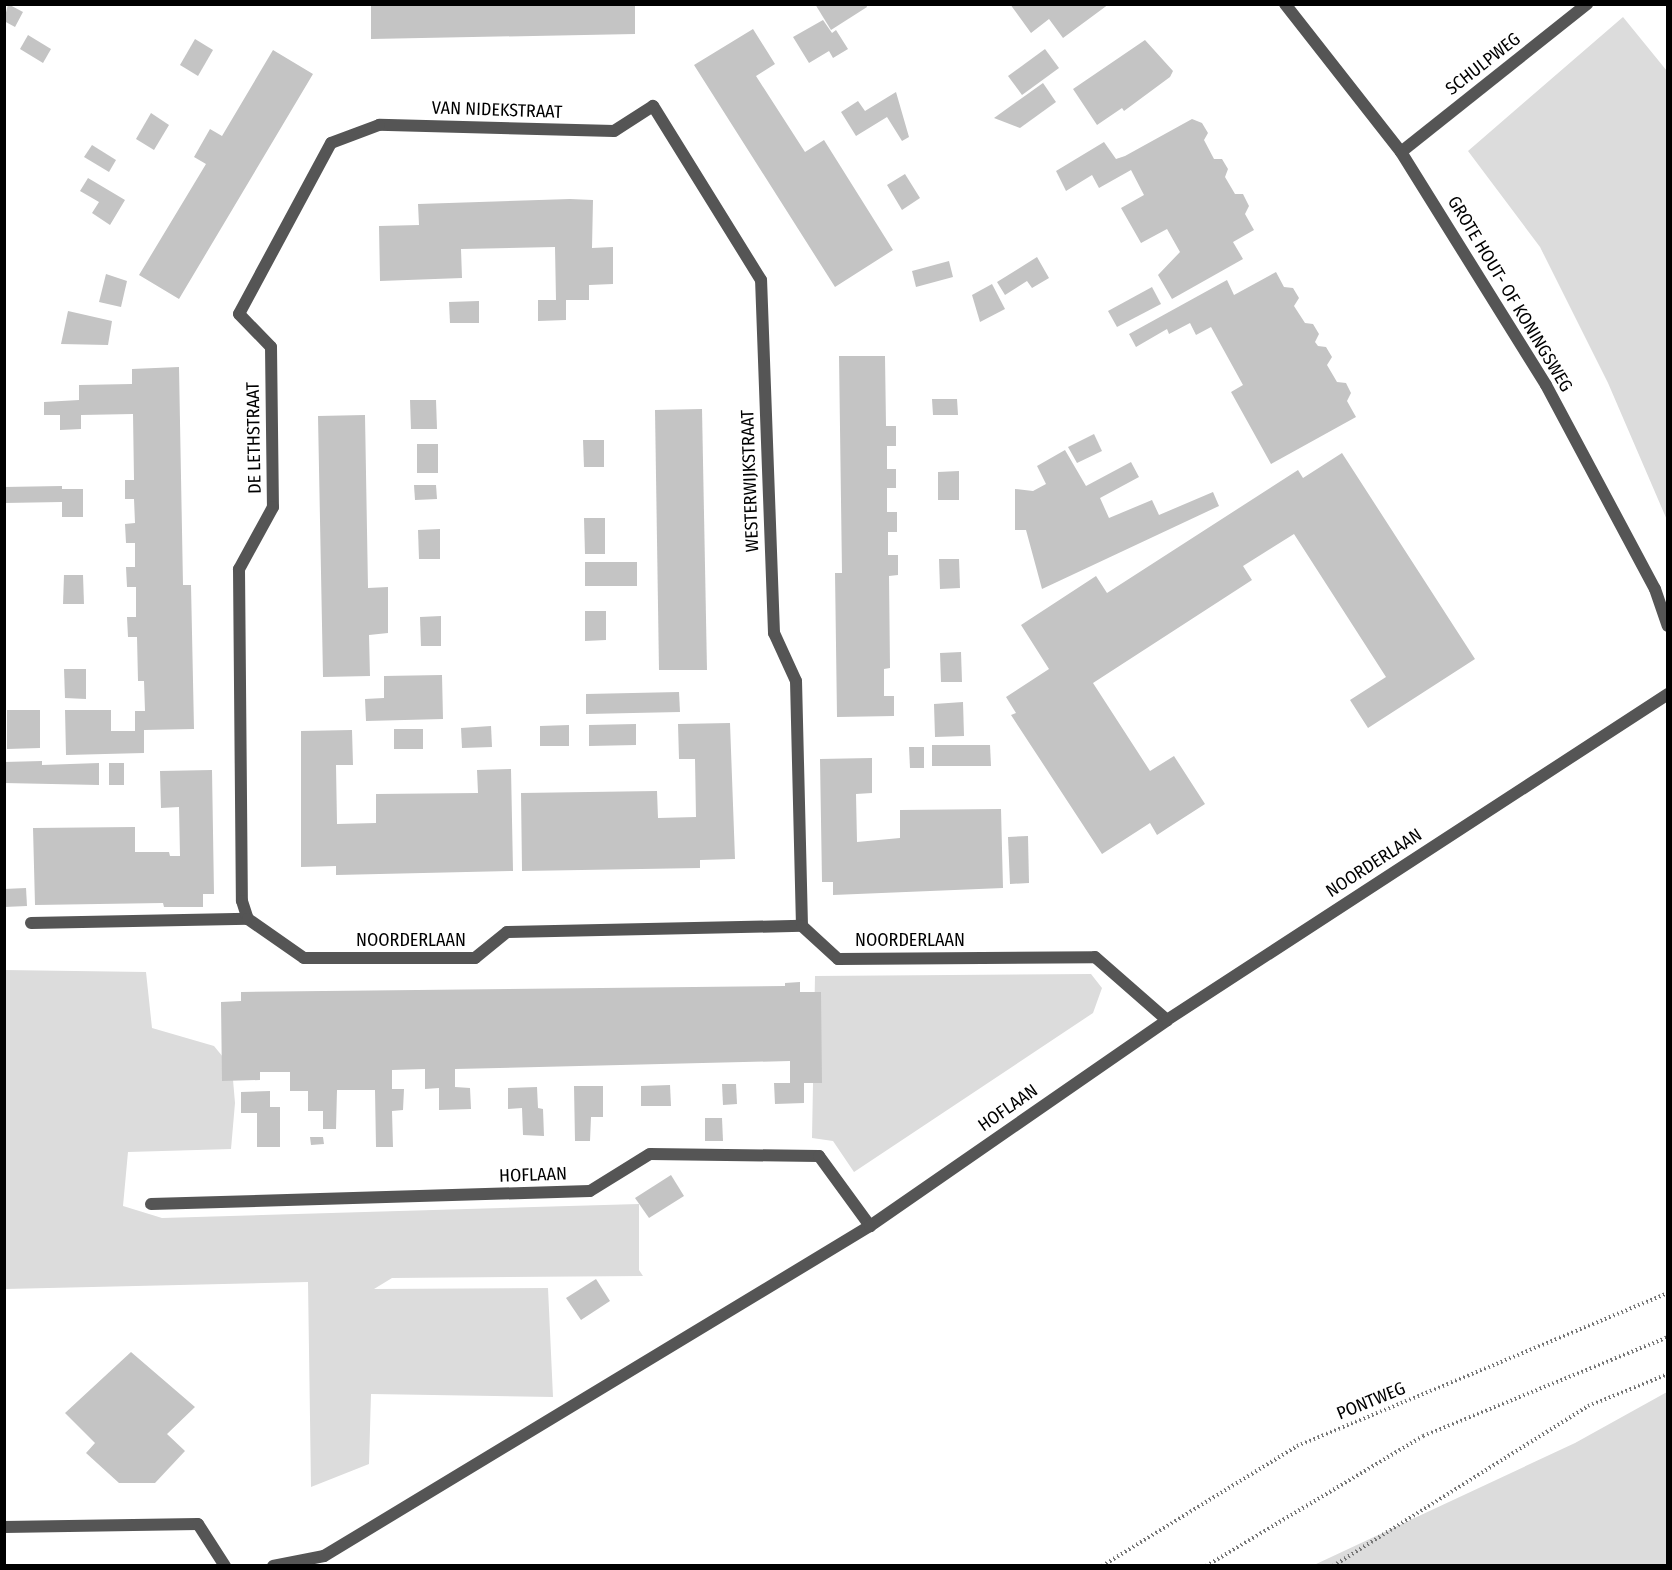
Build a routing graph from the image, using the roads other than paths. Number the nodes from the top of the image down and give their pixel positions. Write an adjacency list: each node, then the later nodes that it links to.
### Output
1 (1285, 4): 5 (street, GROTE HOUT- OF KONINGSWEG)
2 (1587, 4): 5 (street, SCHULPWEG)
3 (379, 125): 4 (street, VAN NIDEKSTRAAT); 8 (street, DE LETHSTRAAT)
4 (614, 131): 10 (street, WESTERWIJKSTRAAT)
5 (1401, 152): 6 (street, GROTE HOUT- OF KONINGSWEG)
6 (1668, 626)
7 (1668, 694): 11 (street, NOORDERLAAN)
8 (248, 919): 9 (street); 10 (street, NOORDERLAAN)
9 (31, 923)
10 (802, 927): 11 (street, NOORDERLAAN)
11 (1167, 1020): 13 (street, HOFLAAN)
12 (151, 1204): 13 (street, HOFLAAN)
13 (870, 1226): 16 (street, HOFLAAN)
14 (4, 1527): 15 (street)
15 (225, 1566)
16 (273, 1566)

